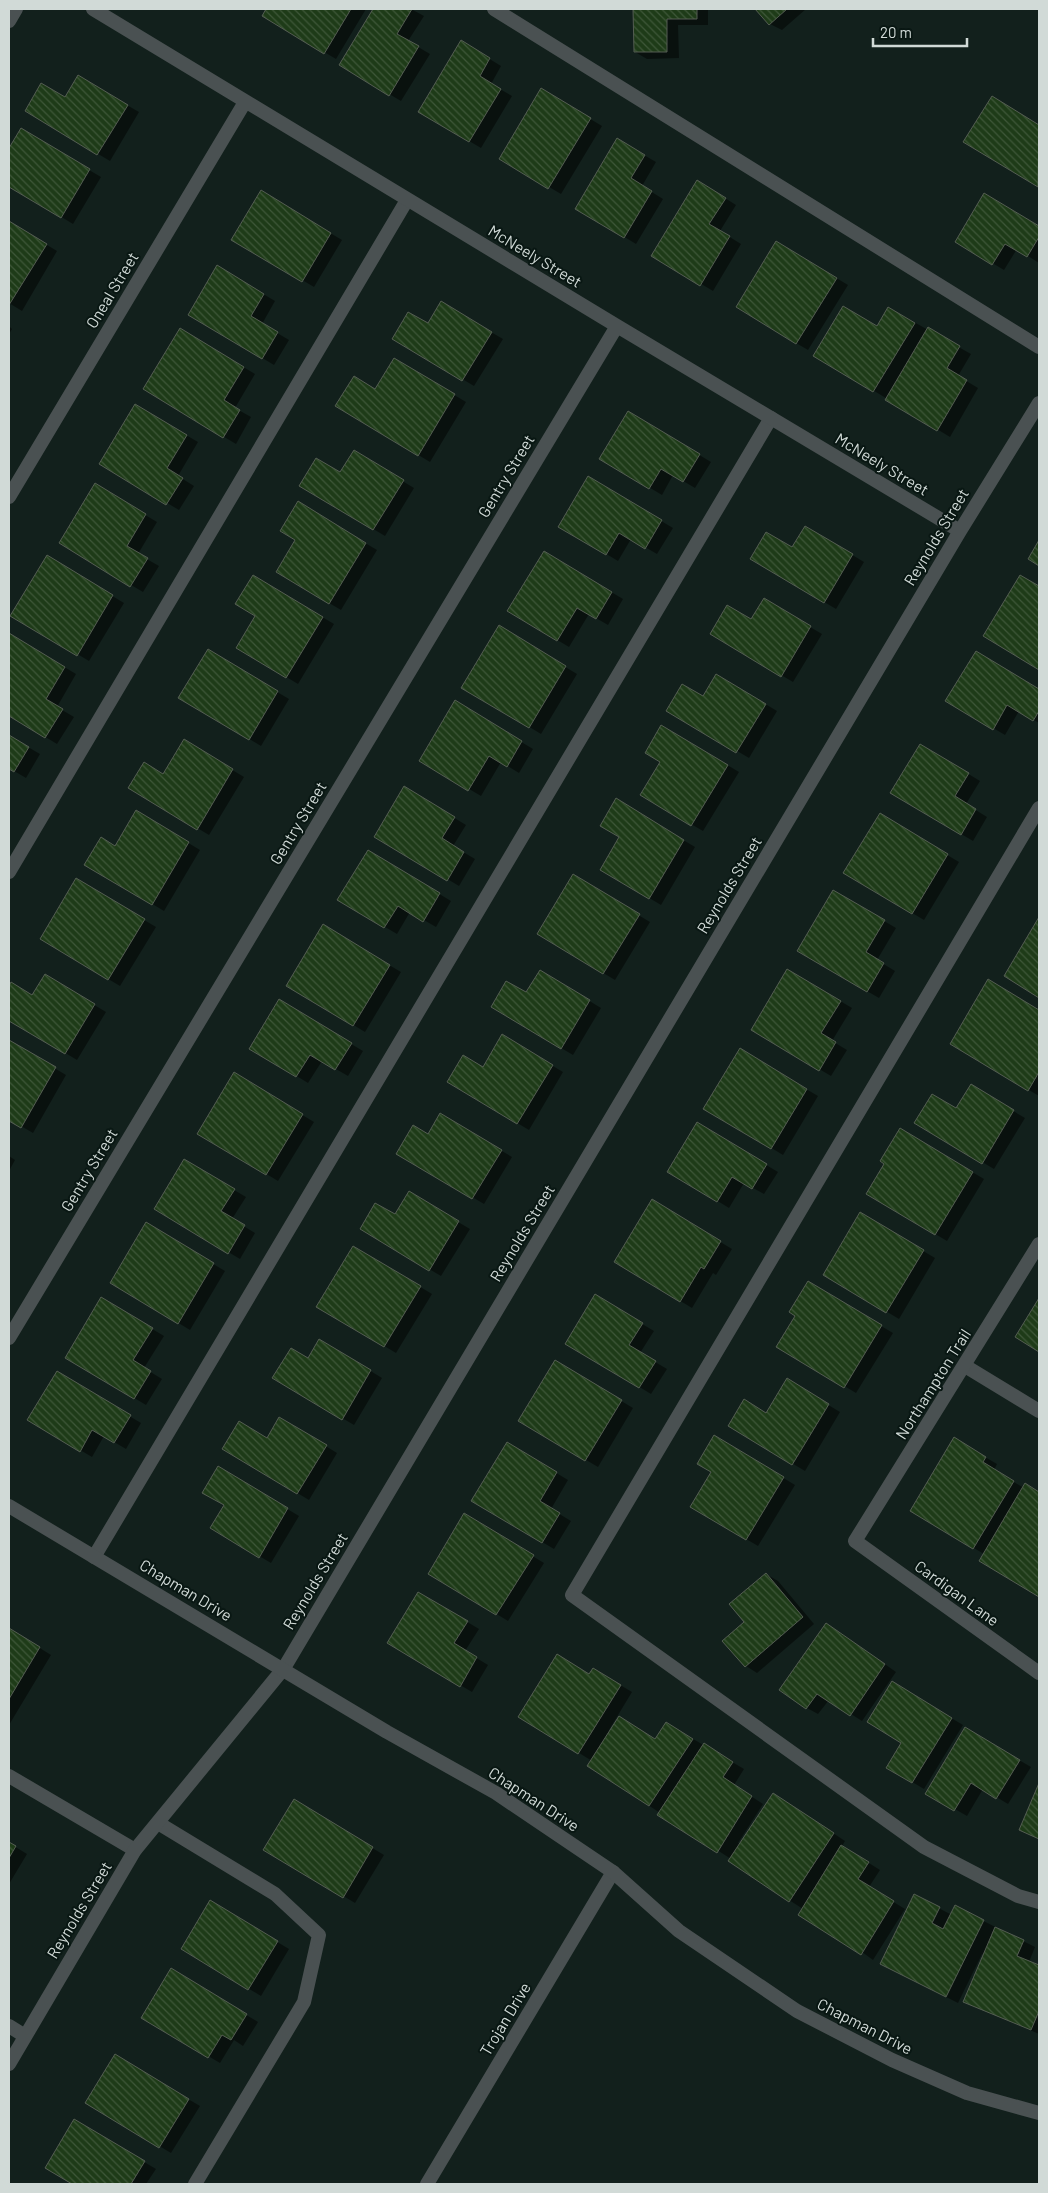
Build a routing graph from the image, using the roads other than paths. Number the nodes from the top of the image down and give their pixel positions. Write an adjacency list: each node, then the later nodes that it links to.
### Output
1 (16, 9): 4 (street)
2 (93, 9): 5 (street, McNeely Street)
3 (494, 9): 8 (street)
4 (9, 21)
5 (245, 102): 6 (street, McNeely Street); 11 (street, Oneal Street)
6 (407, 200): 7 (street, McNeely Street); 14 (street)
7 (617, 326): 10 (street, McNeely Street); 16 (street, Gentry Street)
8 (1039, 347)
9 (1039, 403): 12 (street, Reynolds Street)
10 (771, 418): 12 (street, McNeely Street); 21 (street)
11 (9, 497)
12 (960, 531): 22 (street, Reynolds Street)
13 (1039, 808): 28 (street)
14 (9, 872)
15 (1039, 1244): 17 (street, Northampton Trail)
16 (9, 1338)
17 (965, 1366): 18 (street); 20 (street, Northampton Trail)
18 (1039, 1411)
19 (9, 1506): 21 (street, Chapman Drive)
20 (855, 1541): 23 (street, Cardigan Lane)
21 (94, 1557): 22 (street, Chapman Drive)
22 (284, 1668): 25 (street, Reynolds Street); 27 (street, Chapman Drive)
23 (1039, 1673)
24 (9, 1776): 26 (street)
25 (158, 1823): 26 (street, Reynolds Street); 33 (street)
26 (135, 1850): 30 (street, Reynolds Street)
27 (612, 1872): 32 (street, Chapman Drive); 34 (street, Trojan Drive)
28 (1039, 1902)
29 (9, 2026): 30 (street)
30 (25, 2036): 31 (street, Reynolds Street)
31 (9, 2064)
32 (1039, 2112)
33 (195, 2184)
34 (427, 2184)

